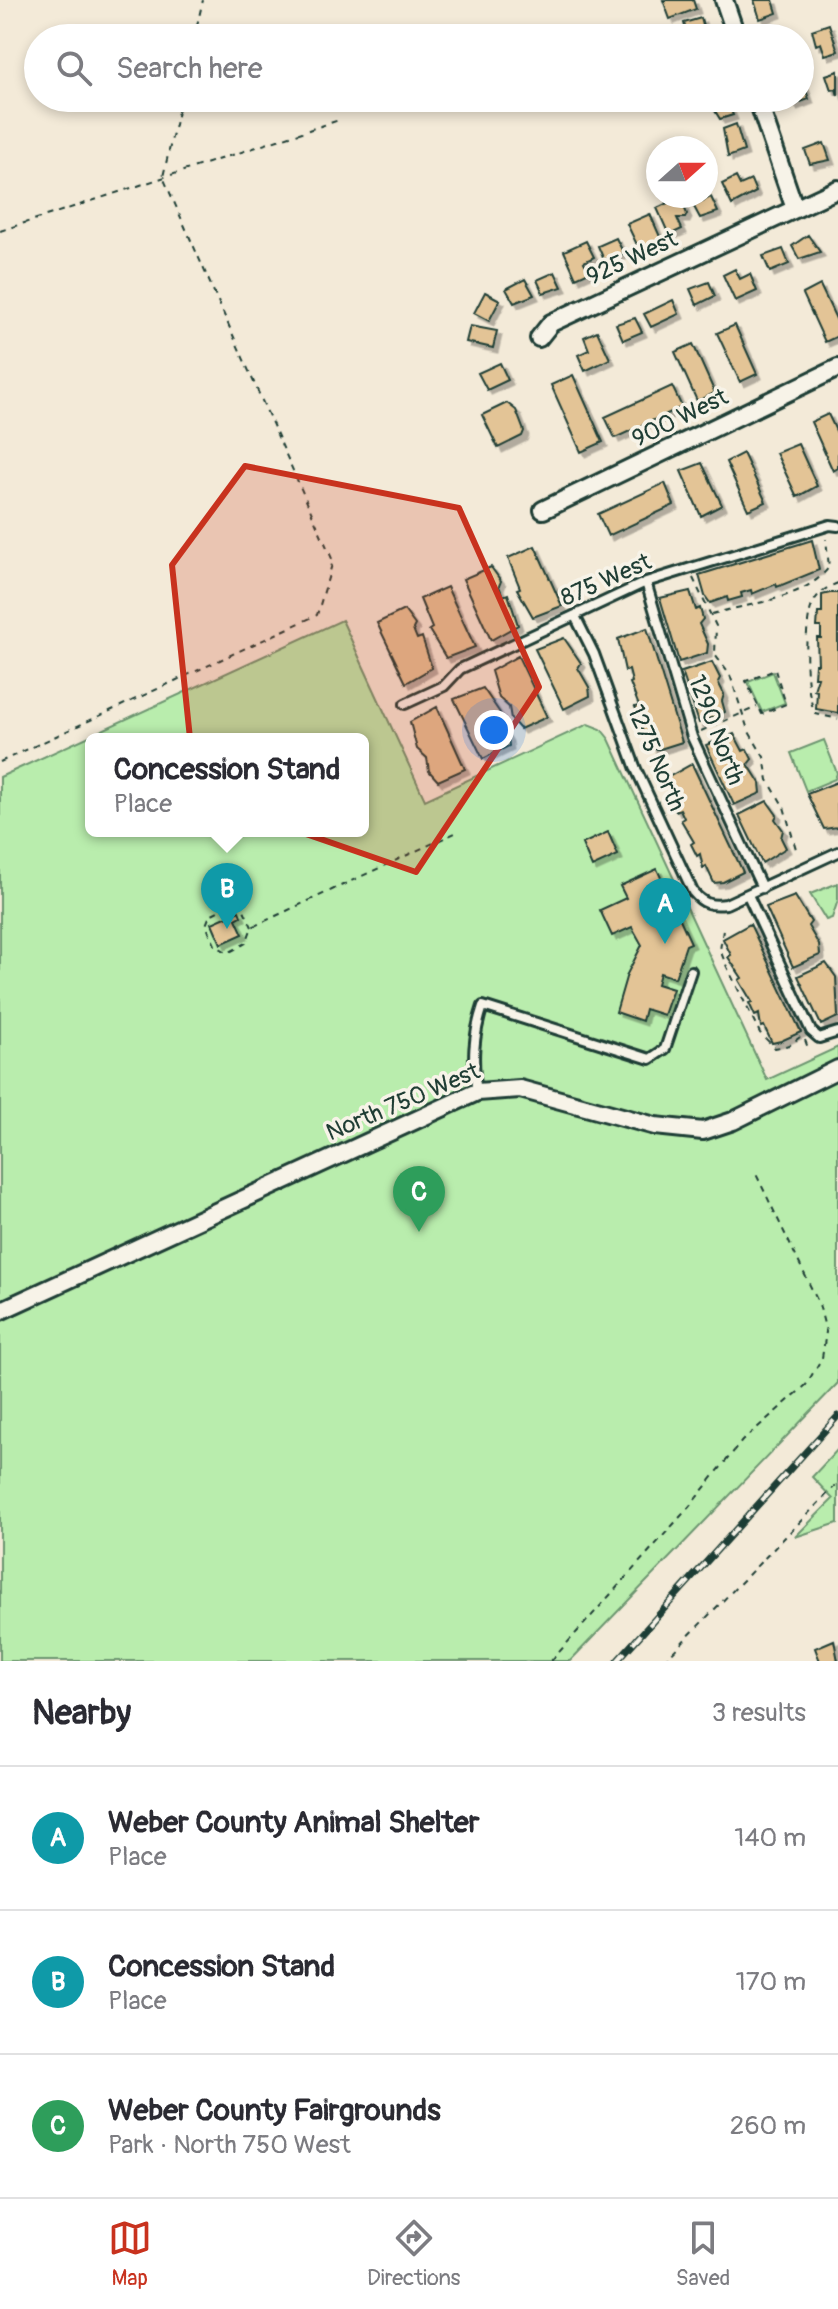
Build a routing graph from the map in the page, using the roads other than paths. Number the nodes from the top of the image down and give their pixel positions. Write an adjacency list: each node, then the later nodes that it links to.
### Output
1 (724, 0): 2 (street)
2 (732, 24)
3 (762, 112): 5 (street)
4 (838, 189): 5 (street, 925 West)
5 (795, 209): 6 (street, 925 West)
6 (539, 338)
7 (838, 368): 8 (street, 900 West)
8 (543, 510)
9 (838, 526): 10 (lane, 875 West)
10 (646, 582): 11 (lane, 875 West); 14 (lane, 1290 North)
11 (575, 616): 12 (lane, 875 West); 15 (lane, 1275 North)
12 (405, 704)
13 (838, 852): 14 (lane)
14 (762, 888): 15 (lane)
15 (748, 895): 17 (lane)
16 (691, 971): 19 (lane)
17 (838, 1032)
18 (838, 1069): 19 (street, North 750 West)
19 (477, 1092): 20 (street, North 750 West)
20 (0, 1311)

